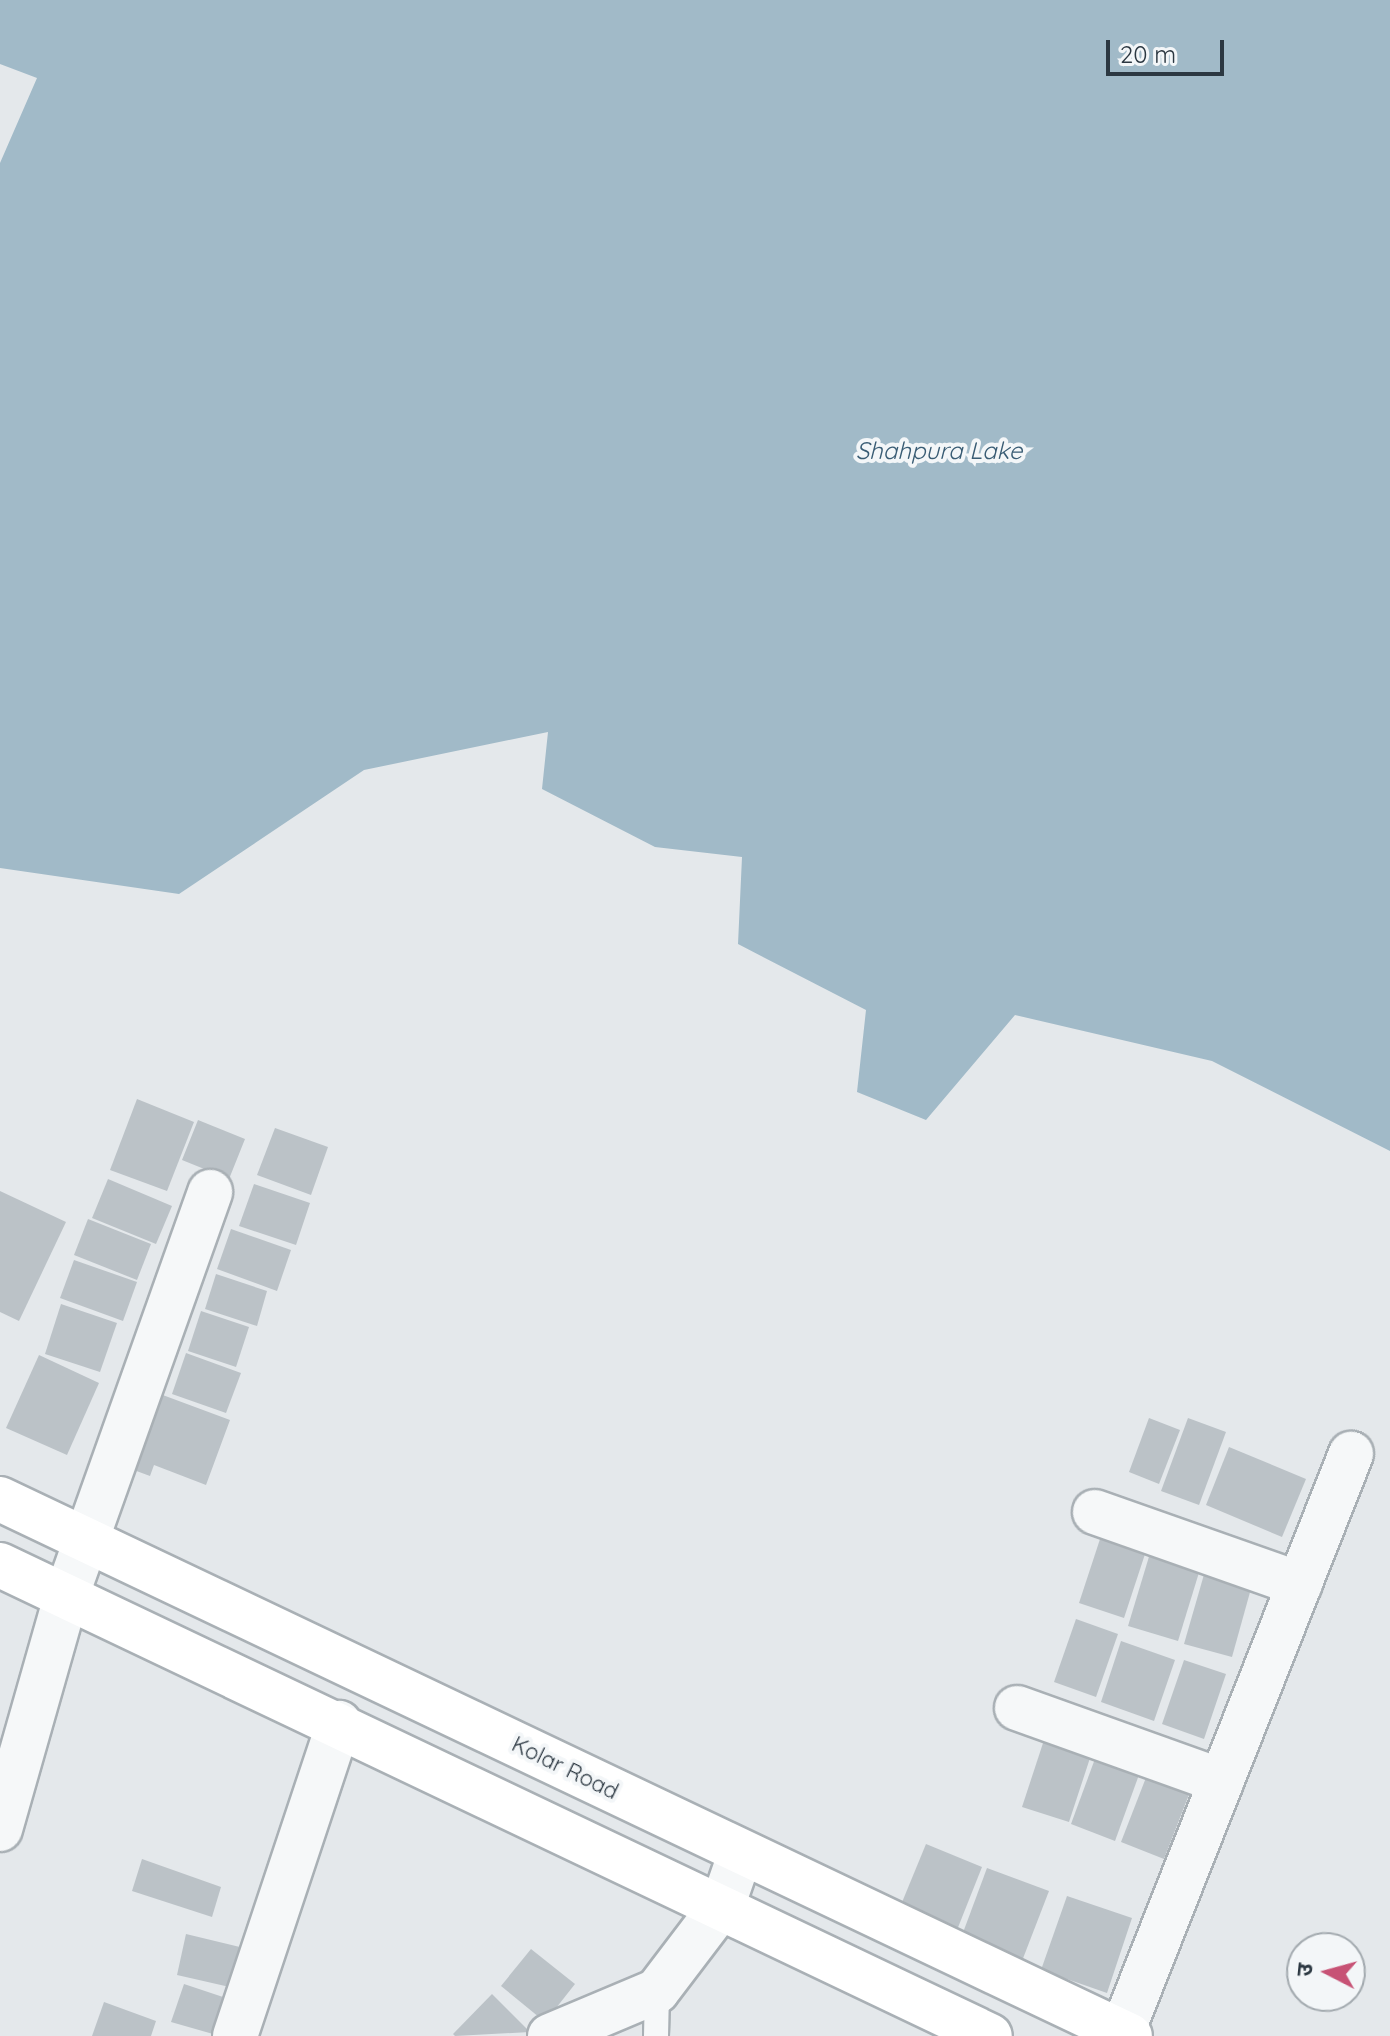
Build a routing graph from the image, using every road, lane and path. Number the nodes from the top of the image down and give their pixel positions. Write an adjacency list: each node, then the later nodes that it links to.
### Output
1 (210, 1192): 5 (street)
2 (1351, 1454): 7 (street)
3 (0, 1499): 5 (main road, Kolar Road)
4 (1095, 1512): 7 (street)
5 (86, 1542): 8 (street); 13 (main road, Kolar Road)
6 (0, 1565): 8 (main road)
7 (1300, 1584): 11 (street)
8 (66, 1597): 10 (main road); 12 (street)
9 (1017, 1708): 11 (street)
10 (339, 1723): 14 (main road); 17 (street)
11 (1221, 1781): 16 (street)
12 (0, 1829)
13 (741, 1852): 14 (street); 16 (main road, Kolar Road)
14 (723, 1904): 15 (street); 20 (main road)
15 (657, 1991): 18 (street); 19 (lane)
16 (1126, 2034)
17 (235, 2036)
18 (550, 2036)
19 (656, 2036)
20 (990, 2036)

